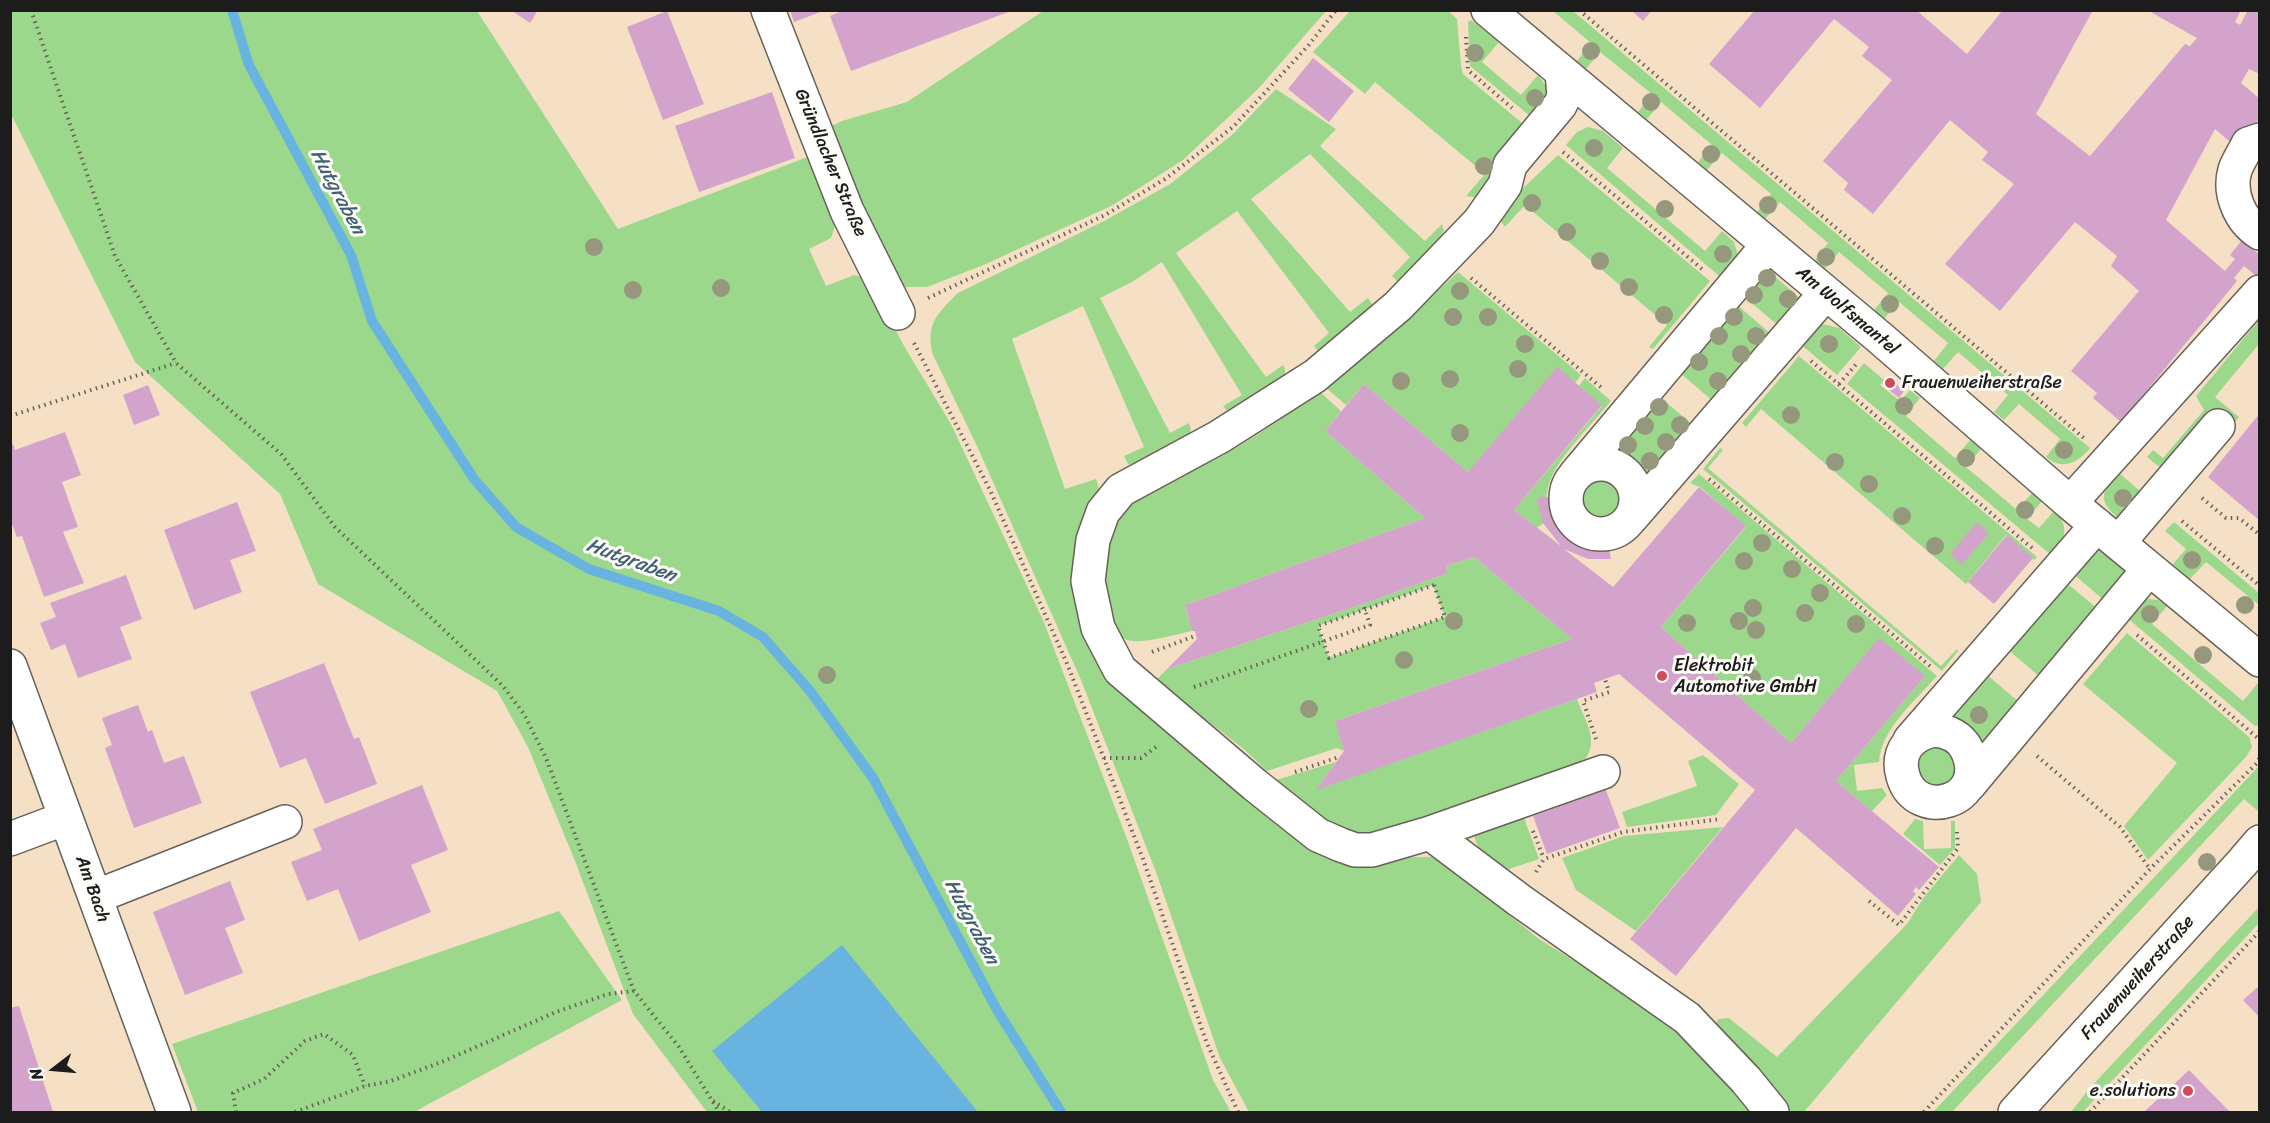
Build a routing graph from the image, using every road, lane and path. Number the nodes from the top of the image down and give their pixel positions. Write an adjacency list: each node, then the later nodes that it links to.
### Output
1 (31, 10): 18 (path)
2 (768, 10): 16 (street, Gründlacher Straße)
3 (1336, 10): 16 (path)
4 (1580, 10): 23 (path)
5 (1477, 20): 6 (street, Am Wolfsmantel); 8 (path)
6 (1562, 72): 7 (street, Am Wolfsmantel); 8 (street)
7 (1607, 110): 8 (street); 11 (street, Am Wolfsmantel)
8 (1546, 138): 12 (street); 13 (path)
9 (2259, 140): 10 (street)
10 (2259, 233)
11 (1768, 245): 13 (street); 15 (street, Am Wolfsmantel)
12 (1444, 256): 19 (path); 39 (street)
13 (1728, 291): 19 (street)
14 (2259, 292): 23 (street)
15 (1825, 294): 17 (street); 26 (street, Am Wolfsmantel)
16 (898, 313): 49 (path)
17 (1785, 339): 22 (street); 31 (path)
18 (176, 363): 20 (path); 64 (path)
19 (1629, 411): 24 (street)
20 (10, 416)
21 (2218, 426): 25 (street)
22 (1683, 457): 27 (street); 42 (path)
23 (2109, 459): 26 (street)
24 (1575, 475): 27 (street); 27 (street)
25 (2167, 488): 28 (street); 29 (path); 32 (path)
26 (2070, 502): 28 (street, Am Wolfsmantel)
27 (1631, 518)
28 (2107, 534): 30 (street, Am Wolfsmantel); 31 (street)
29 (2259, 536)
30 (2149, 568): 35 (street); 38 (street, Am Wolfsmantel)
31 (2058, 570): 42 (street)
32 (2259, 586)
33 (1363, 604): 34 (path)
34 (1364, 610): 37 (path); 37 (path); 37 (path)
35 (2111, 612): 46 (path); 51 (street)
36 (1196, 636): 39 (path)
37 (1323, 641): 43 (path)
38 (2259, 660)
39 (1117, 664): 43 (street)
40 (10, 666): 52 (street, Am Bach)
41 (1605, 679): 50 (path)
42 (1956, 688): 45 (street)
43 (1156, 701): 44 (street)
44 (1184, 725): 49 (path); 55 (street)
45 (1910, 740): 51 (street); 51 (street)
46 (2259, 741)
47 (2032, 752): 60 (path)
48 (2259, 757): 60 (path)
49 (1104, 758): 72 (path)
50 (1603, 772): 55 (street)
51 (1969, 785)
52 (66, 818): 56 (street); 61 (street, Am Bach)
53 (1720, 819): 58 (path)
54 (285, 822): 61 (street)
55 (1430, 833): 73 (street)
56 (10, 839)
57 (2259, 842): 75 (street, Frauenweiherstraße)
58 (1544, 859)
59 (1943, 869): 62 (path)
60 (2150, 869): 74 (path)
61 (95, 897): 67 (street, Am Bach)
62 (1869, 901)
63 (2259, 931): 76 (path)
64 (634, 991): 65 (path); 66 (path)
65 (364, 1086): 68 (path); 69 (path)
66 (712, 1100): 70 (path); 71 (path)
67 (174, 1113)
68 (236, 1113)
69 (295, 1113)
70 (719, 1113)
71 (730, 1113)
72 (1238, 1113)
73 (1772, 1113)
74 (1924, 1113)
75 (2015, 1113)
76 (2090, 1113)

